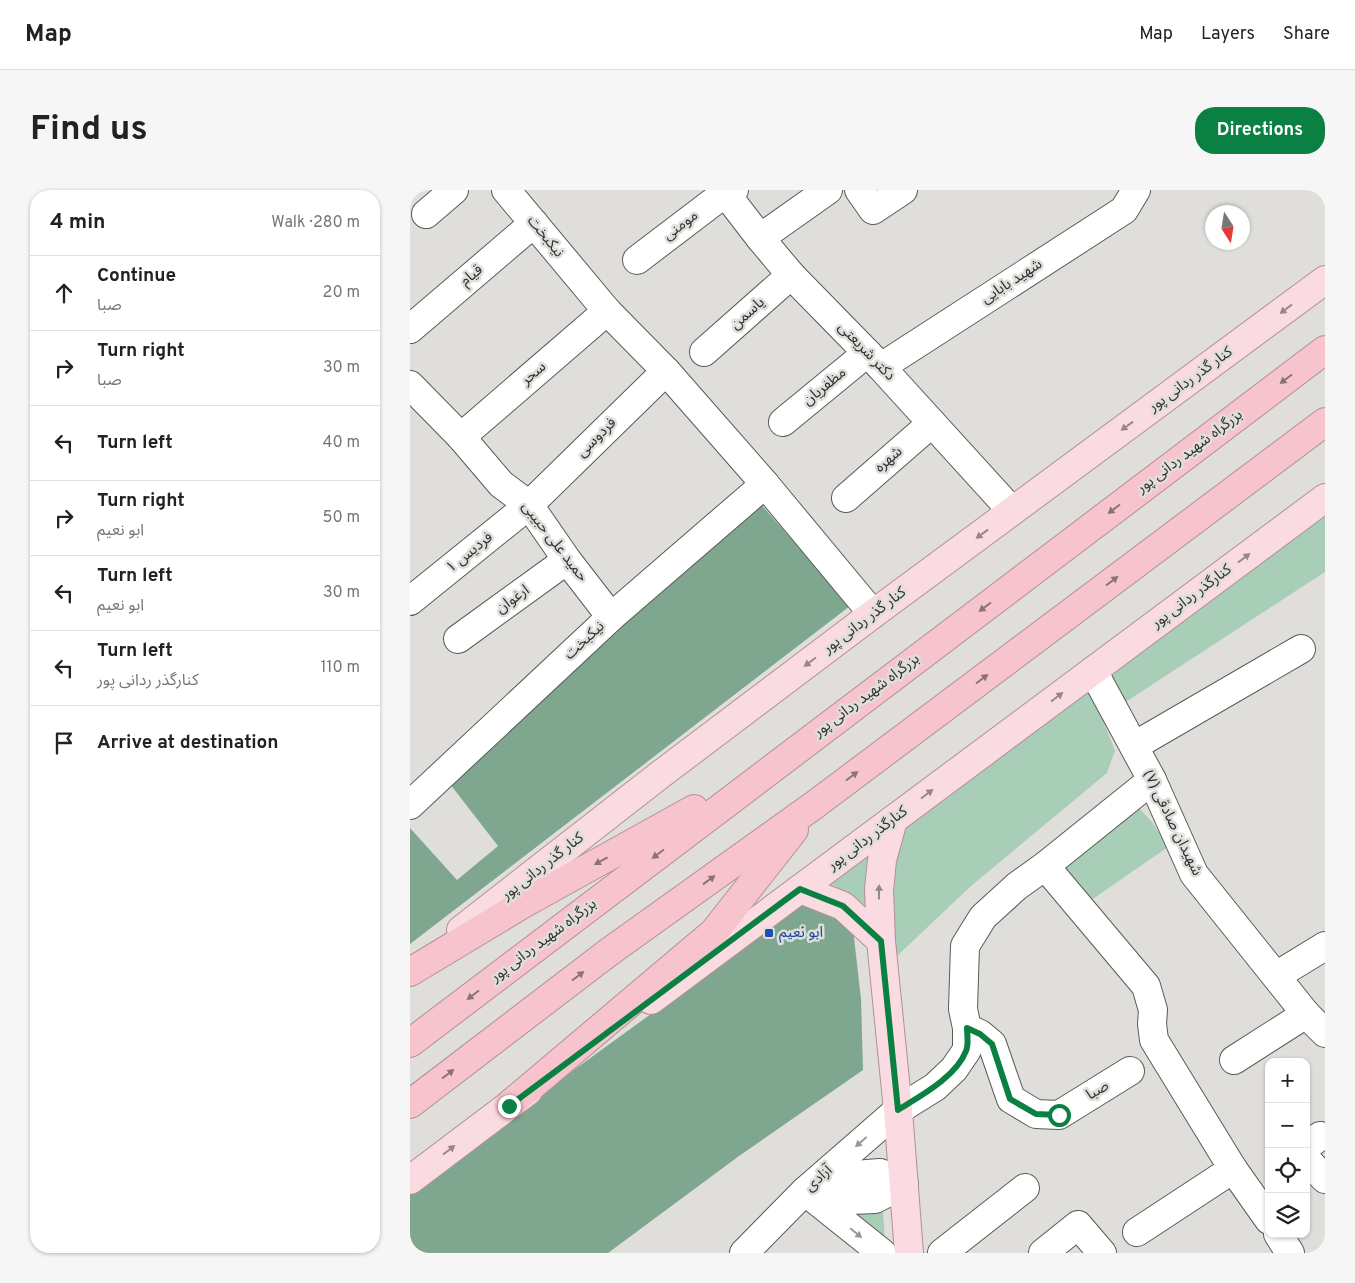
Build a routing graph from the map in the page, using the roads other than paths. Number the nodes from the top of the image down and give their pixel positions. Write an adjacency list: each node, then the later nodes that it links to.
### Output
1 (454, 190): 8 (street)
2 (506, 190): 9 (street, نیکبخت)
3 (828, 190): 10 (street)
4 (859, 190): 5 (street)
5 (903, 190)
6 (1136, 190): 18 (street, شهید بابایی)
7 (727, 191): 10 (street, دکتر شریعتی); 11 (street, مومنی)
8 (426, 214)
9 (534, 223): 14 (street, نیکبخت); 15 (street, قیام)
10 (760, 238): 12 (street, دکتر شریعتی)
11 (637, 260)
12 (791, 275): 17 (street, یاسمن); 18 (street, دکتر شریعتی)
13 (1325, 280): 31 (main road, کنار گذر ردانی پور, one-way to 31)
14 (607, 311): 19 (street, نیکبخت); 25 (street, سحر)
15 (410, 329)
16 (1325, 350): 40 (highway, بزرگراه شهید ردانی پور, one-way to 40)
17 (704, 352)
18 (874, 360): 21 (street, مظفریان); 23 (street, دکتر شریعتی)
19 (666, 371): 27 (street, نیکبخت); 30 (street, فردوسی)
20 (414, 398): 25 (street, حمید علی حبیبی)
21 (783, 422)
22 (1325, 422): 26 (highway)
23 (932, 423): 28 (street, شهره); 31 (street, دکتر شریعتی)
24 (1325, 433): 26 (highway)
25 (461, 437): 30 (street, حمید علی حبیبی)
26 (1253, 476): 43 (highway, one-way to 26)
27 (765, 484): 34 (street, نیکبخت); 35 (street, نیکبخت)
28 (846, 498)
29 (1325, 498): 38 (main road, کنارگذر ردانی پور, one-way to 29)
30 (529, 505): 32 (street, حمید علی حبیبی); 33 (street, فردیس ۱)
31 (1012, 511): 34 (main road, کنار گذر ردانی پور, one-way to 34)
32 (567, 560): 35 (street, حمید علی حبیبی); 36 (street, ارغوان)
33 (410, 601)
34 (873, 614): 49 (main road, کنار گذر ردانی پور, one-way to 49)
35 (611, 617): 42 (street, نیکبخت)
36 (458, 639)
37 (1301, 648): 39 (street)
38 (1093, 671): 39 (street, شهیدان صادقی (۷)); 44 (main road, کنارگذر ردانی پور, one-way to 38)
39 (1134, 746): 41 (street, شهیدان صادقی (۷))
40 (781, 762): 50 (highway, one-way to 50); 55 (highway, بزرگراه شهید ردانی پور, one-way to 55)
41 (1152, 780): 45 (street, آزادی); 51 (street, شهیدان صادقی (۷))
42 (412, 800)
43 (814, 806): 58 (highway, one-way to 43); 59 (highway)
44 (893, 820): 46 (main road, کنارگذر ردانی پور); 47 (main road, one-way to 44)
45 (1045, 866): 53 (street, آزادی); 62 (street)
46 (800, 889): 47 (main road); 59 (main road, کنارگذر ردانی پور)
47 (881, 941): 60 (main road)
48 (1325, 946): 51 (street)
49 (410, 968)
50 (410, 972)
51 (1276, 976): 52 (street, شهیدان صادقی (۷))
52 (1306, 1014): 54 (street, شهیدان صادقی (۷)); 56 (street)
53 (967, 1028): 57 (street, صبا); 60 (street, آزادی)
54 (1325, 1033)
55 (410, 1043)
56 (1234, 1060)
57 (1130, 1071)
58 (410, 1104)
59 (509, 1106): 64 (main road, کنارگذر ردانی پور, one-way to 59)
60 (898, 1110): 65 (main road); 67 (street, آزادی, one-way to 67)
61 (1310, 1163): 63 (street)
62 (1233, 1169): 69 (street); 70 (street)
63 (1325, 1179): 68 (street)
64 (410, 1180)
65 (904, 1184): 67 (street); 74 (main road)
66 (1025, 1188): 75 (street)
67 (805, 1191): 72 (street, آزادی); 73 (street, one-way to 73)
68 (1308, 1193)
69 (1265, 1214)
70 (1137, 1232)
71 (1281, 1238): 78 (street)
72 (744, 1253)
73 (882, 1253)
74 (910, 1253)
75 (942, 1253)
76 (1043, 1253): 77 (street)
77 (1102, 1253)
78 (1290, 1253)

